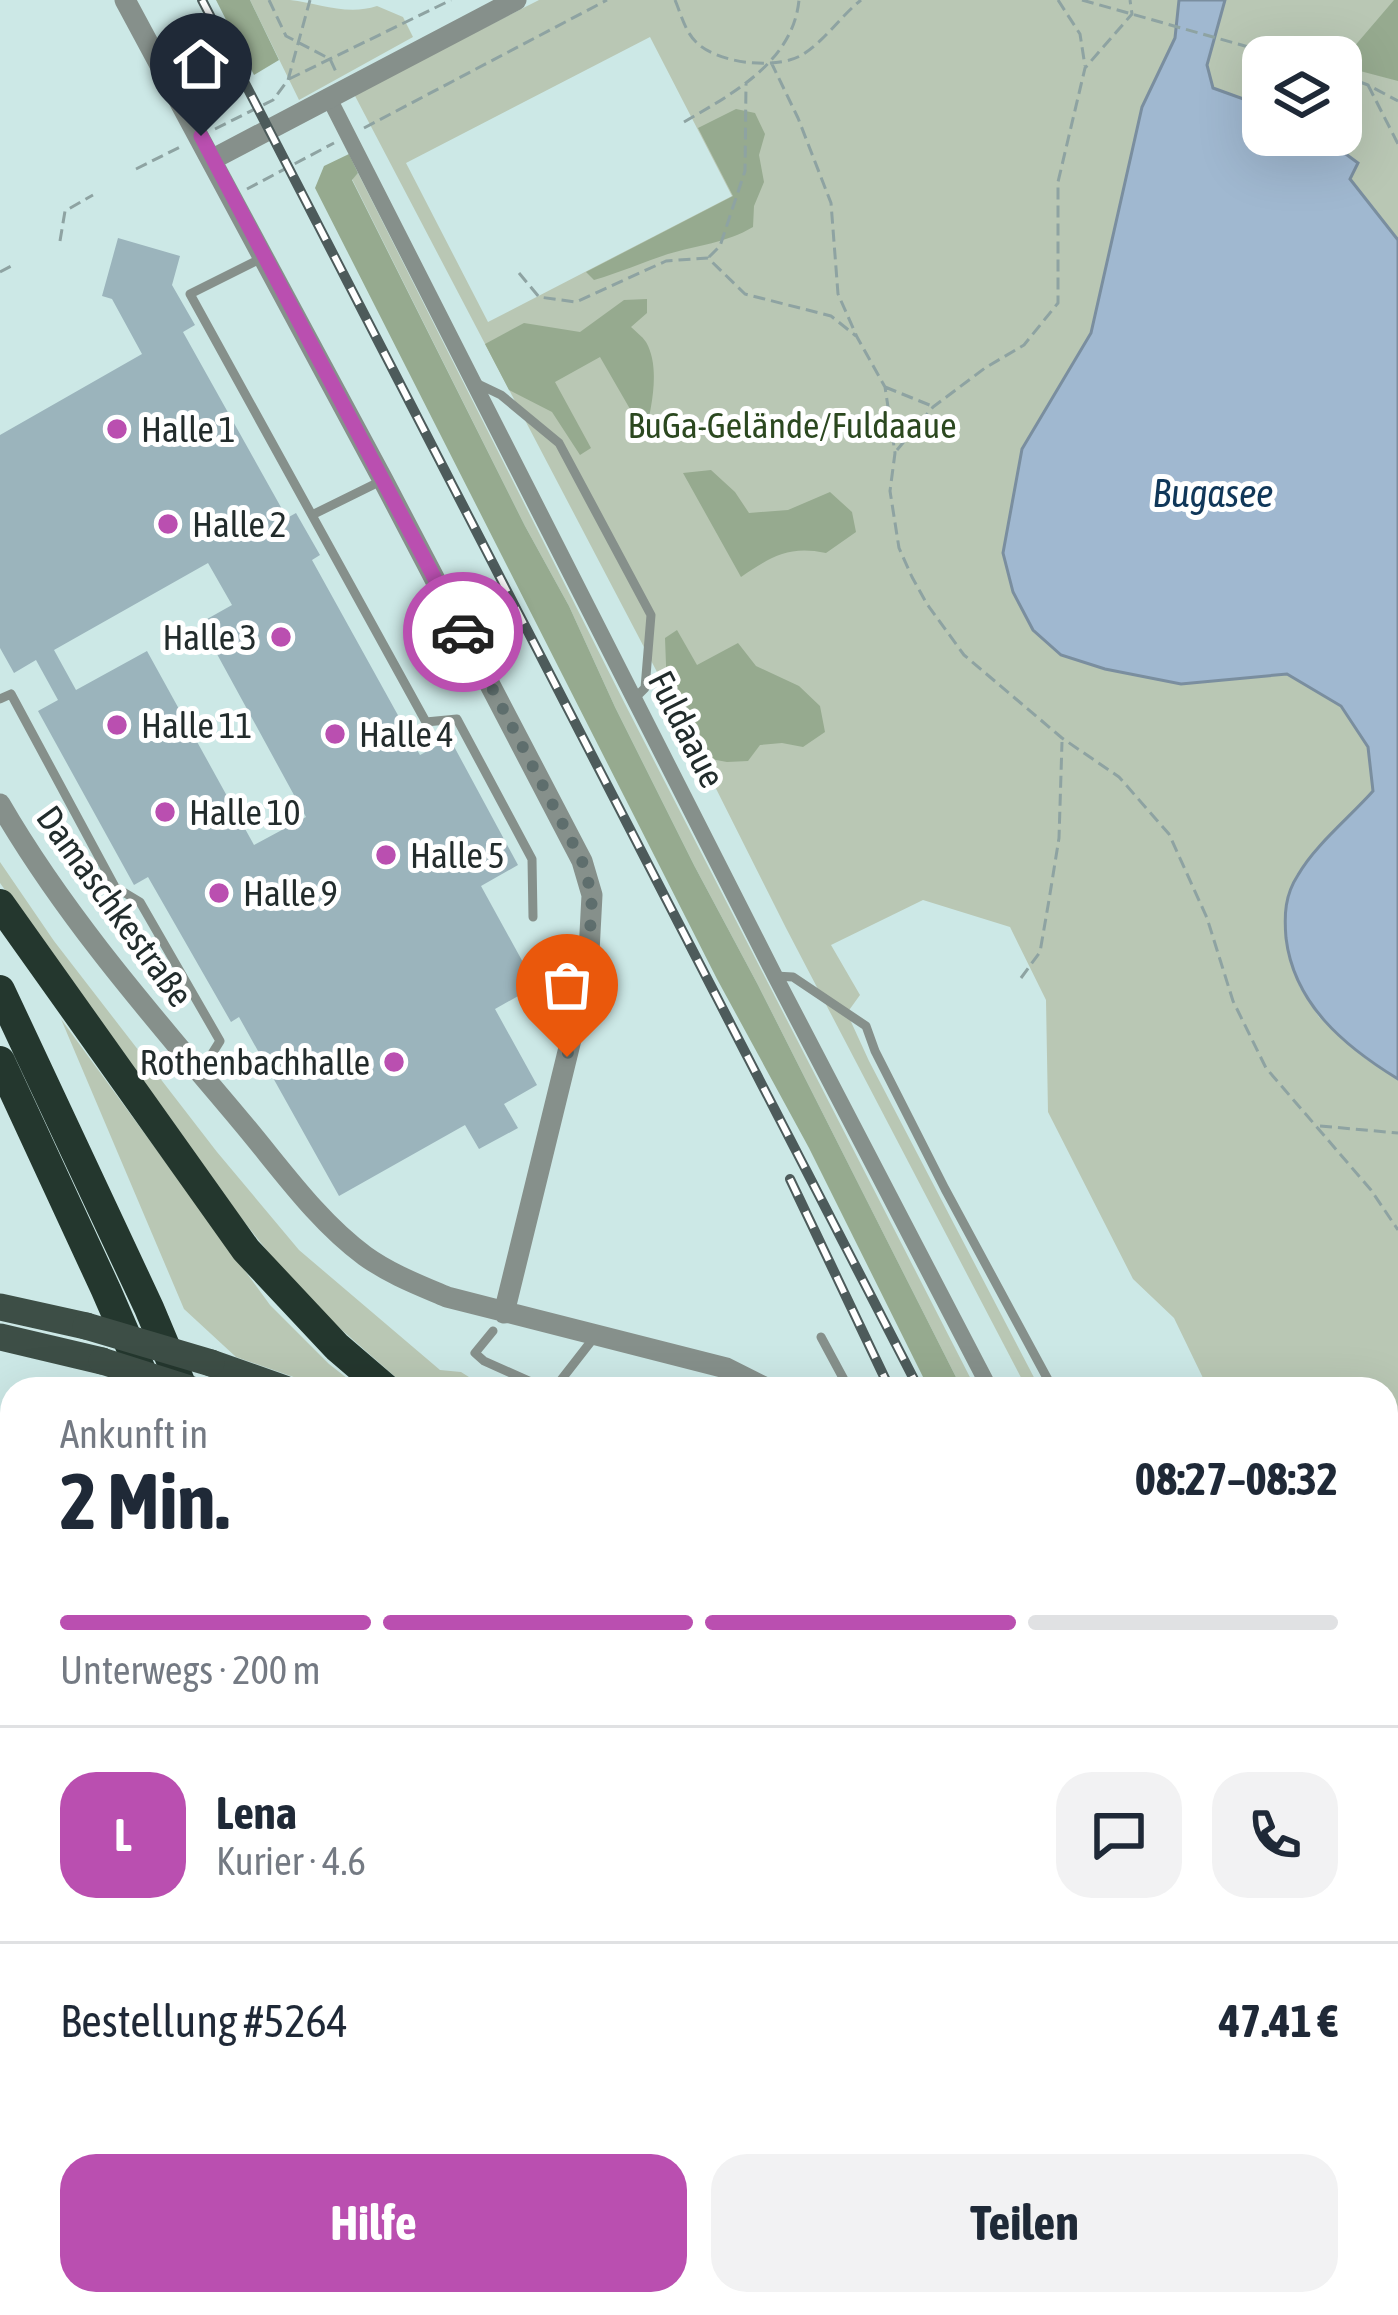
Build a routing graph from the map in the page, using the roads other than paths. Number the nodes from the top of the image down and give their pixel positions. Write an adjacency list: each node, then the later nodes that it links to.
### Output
1 (125, 0): 4 (street)
2 (516, 0): 3 (street)
3 (337, 94): 4 (street); 6 (street, Fuldaaue)
4 (213, 159): 5 (street)
5 (265, 257): 7 (street); 8 (lane)
6 (473, 382): 9 (street, Fuldaaue); 9 (lane)
7 (383, 480): 8 (lane); 19 (street)
8 (312, 515): 13 (lane)
9 (634, 698): 14 (street, Fuldaaue)
10 (0, 699): 17 (lane)
11 (0, 804): 17 (street, Damaschkestraße)
12 (0, 904): 27 (highway)
13 (532, 917)
14 (776, 976): 32 (street, Fuldaaue); 33 (lane)
15 (0, 990): 25 (highway)
16 (0, 1061): 23 (highway)
17 (200, 1072): 19 (street, Damaschkestraße)
18 (0, 1307): 26 (main road, bridge)
19 (498, 1322): 20 (street, Damaschkestraße); 28 (lane)
20 (596, 1334): 29 (lane); 30 (street, Damaschkestraße)
21 (0, 1337): 24 (main road, bridge)
22 (821, 1337): 31 (lane)
23 (144, 1377)
24 (150, 1377)
25 (181, 1377)
26 (251, 1377)
27 (372, 1377)
28 (522, 1377)
29 (561, 1377)
30 (744, 1377)
31 (842, 1377)
32 (983, 1377)
33 (1047, 1377)

